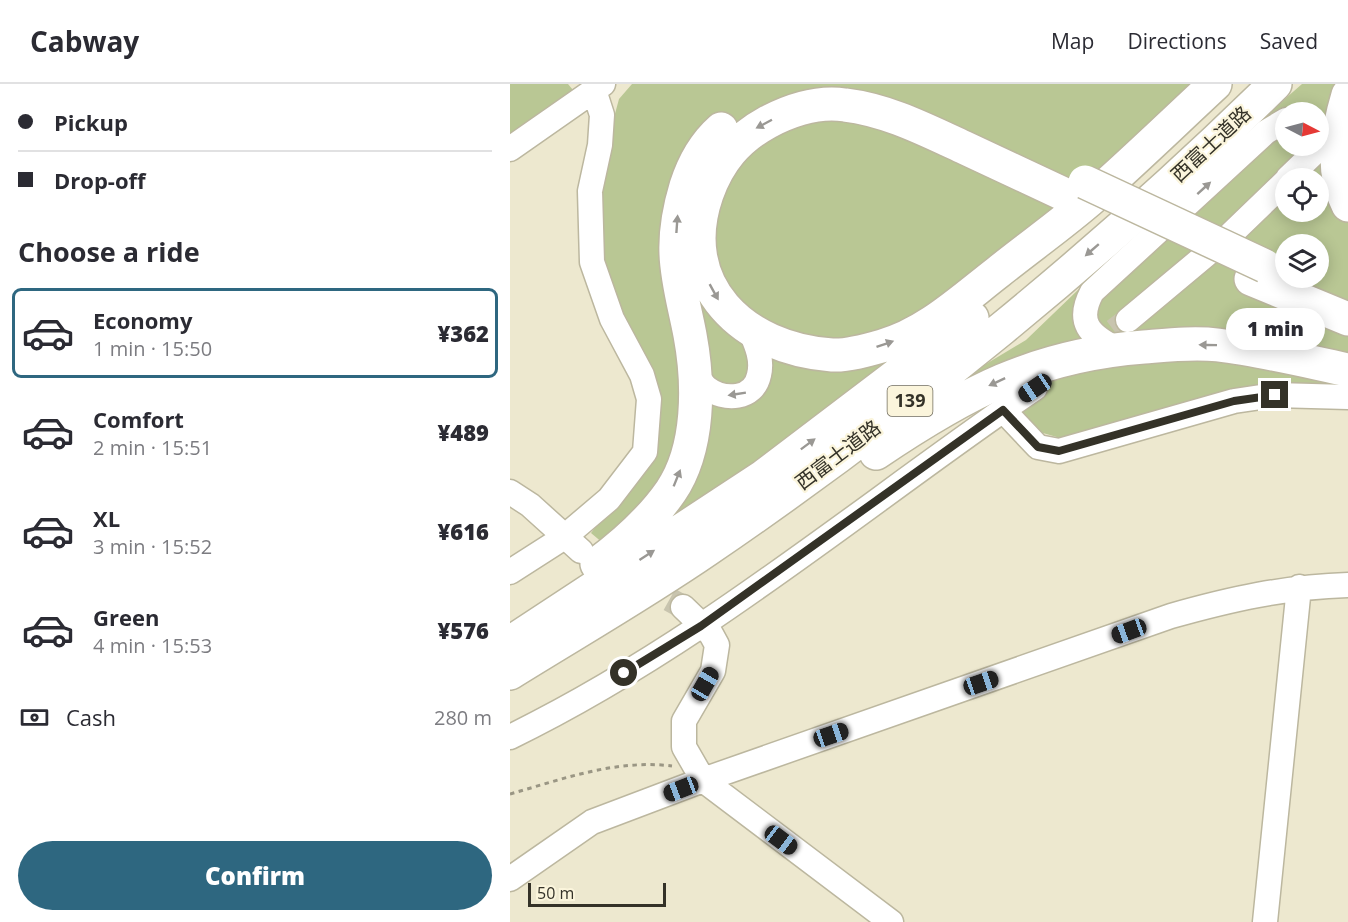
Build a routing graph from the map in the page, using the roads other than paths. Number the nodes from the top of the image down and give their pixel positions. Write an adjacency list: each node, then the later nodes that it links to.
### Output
1 (843, 84): 13 (highway); 22 (highway, one-way to 1)
2 (1215, 84): 19 (highway, one-way to 2)
3 (1237, 84): 34 (highway, 西富士道路 / 139, one-way to 3)
4 (1275, 84): 35 (highway, 西富士道路 / 139, one-way to 35)
5 (599, 87): 9 (street); 27 (street)
6 (1348, 95): 8 (highway)
7 (1275, 127): 20 (street, one-way to 7)
8 (1329, 131)
9 (510, 149)
10 (1310, 156): 12 (street)
11 (1328, 156): 15 (highway)
12 (1299, 168)
13 (1079, 190): 16 (highway, bridge); 19 (highway, one-way to 19)
14 (1275, 192): 20 (street)
15 (1348, 205)
16 (1273, 274): 17 (highway); 18 (highway)
17 (1348, 301)
18 (1348, 319)
19 (750, 330): 22 (street, one-way to 22)
20 (1122, 334): 21 (highway, one-way to 20); 36 (highway, one-way to 36)
21 (1348, 370)
22 (695, 373): 33 (highway, one-way to 22)
23 (1035, 388): 25 (street)
24 (1348, 397): 25 (street)
25 (1003, 410): 32 (street)
26 (510, 492): 27 (street)
27 (572, 544): 28 (street)
28 (510, 572)
29 (1348, 585): 30 (street)
30 (1299, 587): 38 (street); 41 (street)
31 (683, 607): 32 (street)
32 (701, 626): 37 (street); 38 (street)
33 (510, 627)
34 (510, 643)
35 (510, 673)
36 (510, 679)
37 (510, 737)
38 (703, 780): 39 (street); 40 (street)
39 (510, 879)
40 (891, 922)
41 (1265, 922)

